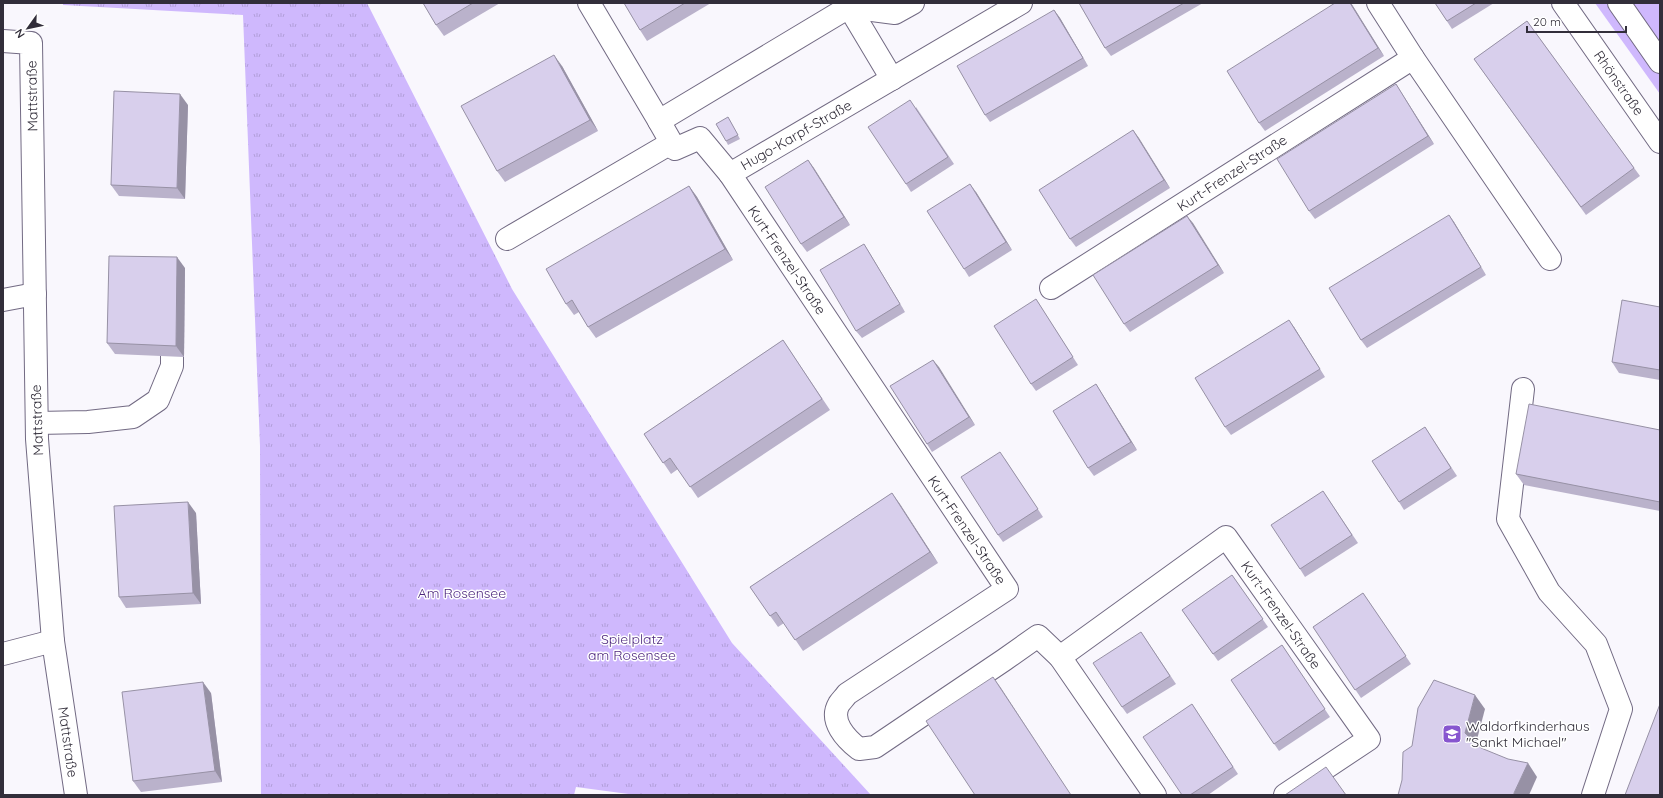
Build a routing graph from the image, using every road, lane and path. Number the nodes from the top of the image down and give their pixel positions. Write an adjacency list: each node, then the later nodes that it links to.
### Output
1 (589, 3): 12 (street)
2 (913, 3): 7 (street)
3 (1021, 3): 11 (street, Hugo-Karpf-Straße)
4 (1378, 3): 9 (street)
5 (1563, 3): 13 (street, Rhönstraße)
6 (1619, 3): 10 (street)
7 (849, 7): 11 (street); 12 (street)
8 (3, 41): 19 (street, Mattstraße)
9 (1412, 58): 17 (street); 18 (street, Kurt-Frenzel-Straße)
10 (1660, 62)
11 (892, 79): 15 (street, Hugo-Karpf-Straße)
12 (658, 121): 14 (street)
13 (1660, 142)
14 (671, 143): 15 (street, Hugo-Karpf-Straße); 16 (street)
15 (730, 174): 26 (street, Kurt-Frenzel-Straße)
16 (506, 239)
17 (1550, 259)
18 (1052, 288)
19 (35, 294): 20 (street); 23 (street, Mattstraße)
20 (3, 300)
21 (172, 356): 23 (street)
22 (1523, 388): 30 (street)
23 (36, 423): 24 (street, Mattstraße)
24 (53, 641): 25 (street); 27 (street, Mattstraße)
25 (3, 654)
26 (1060, 657): 28 (street, Kurt-Frenzel-Straße); 29 (street, Kurt-Frenzel-Straße)
27 (76, 795)
28 (1155, 795)
29 (1285, 795)
30 (1593, 795)

